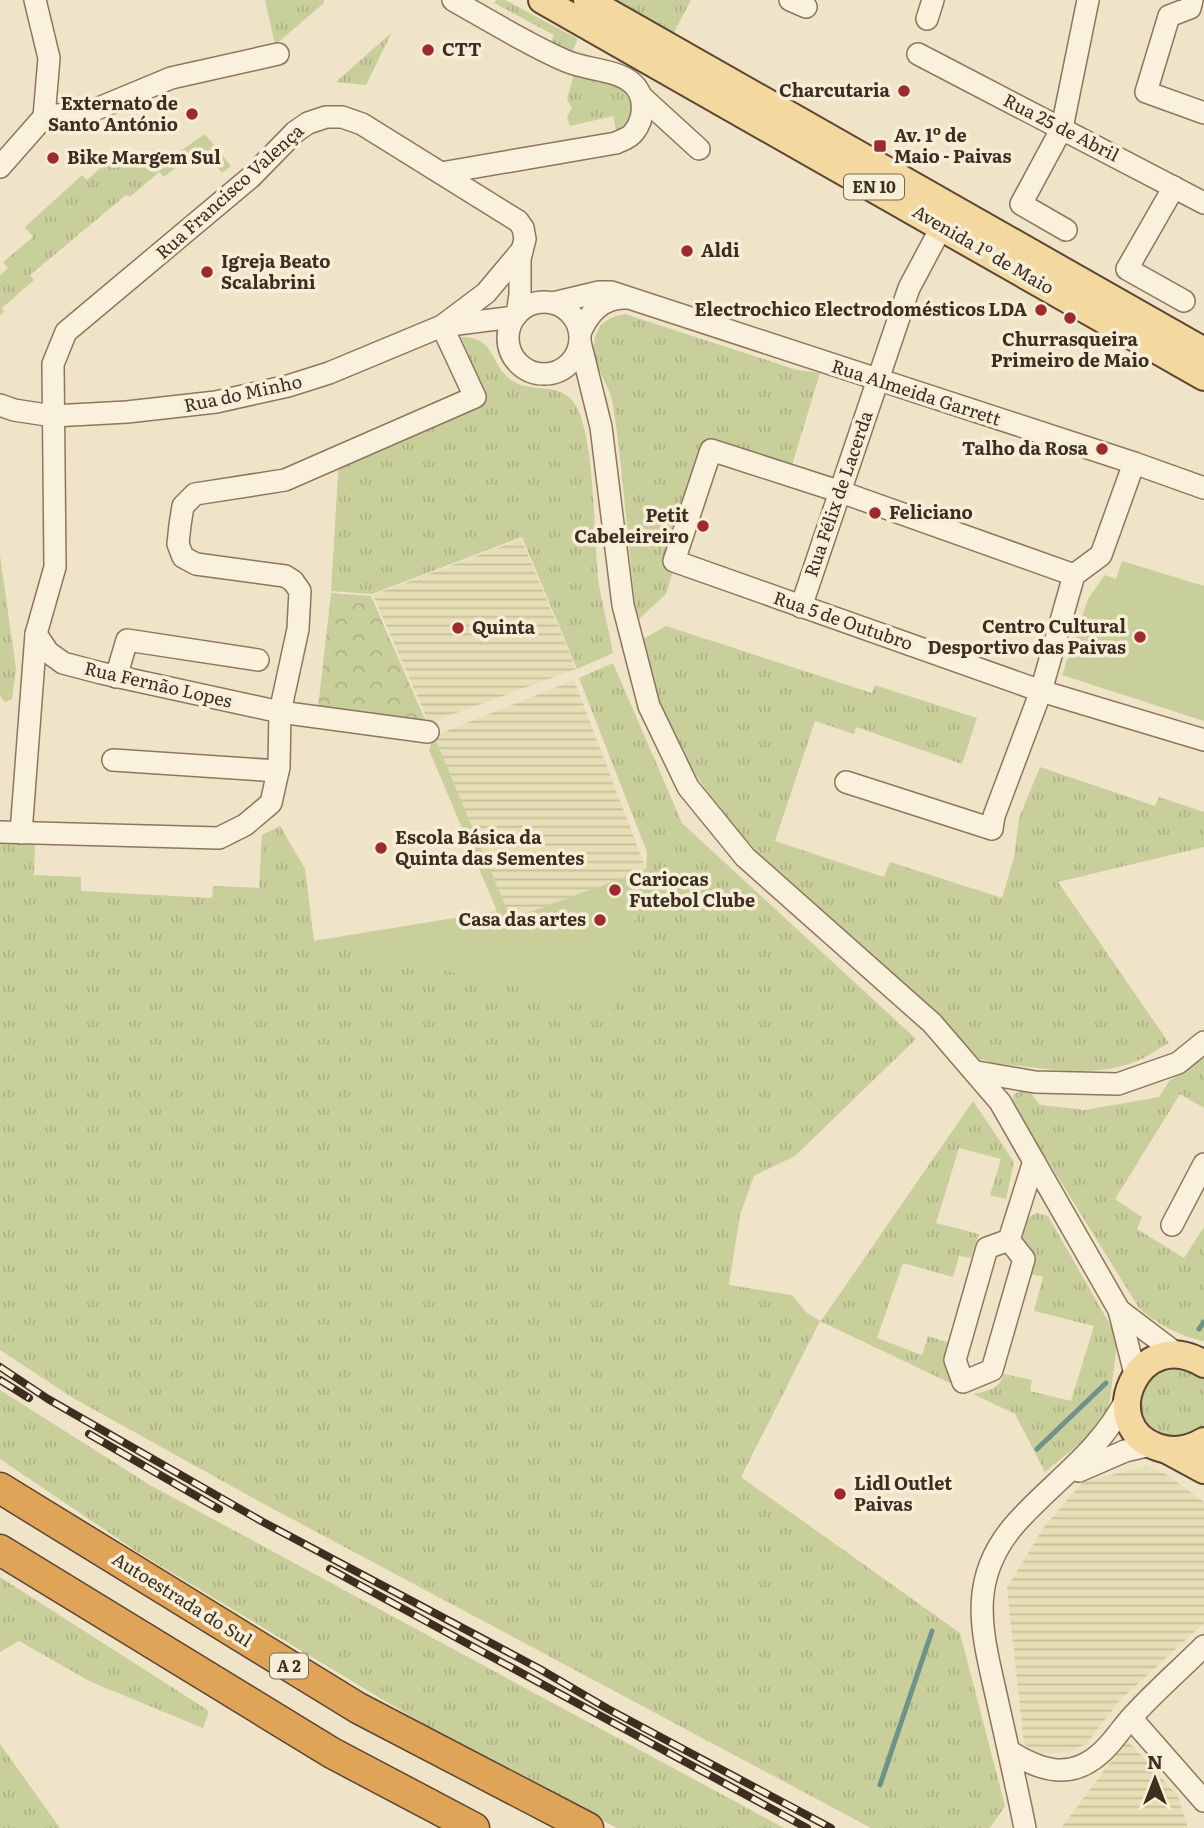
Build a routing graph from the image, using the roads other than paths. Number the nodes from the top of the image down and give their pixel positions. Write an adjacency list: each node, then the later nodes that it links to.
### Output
1 (35, 0): 11 (street)
2 (453, 0): 9 (street)
3 (542, 0): 18 (main road, Avenida 1º de Maio / EN 10)
4 (587, 0): 30 (main road, Avenida 1º de Maio / EN 10)
5 (1192, 0): 10 (street)
6 (1083, 1): 12 (street)
7 (278, 54): 11 (street)
8 (918, 54): 12 (street, Rua 25 de Abril)
9 (642, 97): 13 (street); 15 (street)
10 (1204, 113)
11 (44, 117): 14 (street)
12 (1062, 128): 16 (street, Rua 25 de Abril); 19 (street)
13 (699, 149)
14 (0, 167)
15 (441, 173): 20 (street, Rua Francisco Valença); 36 (street, Rua Francisco Valença)
16 (1174, 187): 17 (street, Rua 25 de Abril); 23 (street)
17 (1204, 202)
18 (942, 226): 32 (main road, Avenida 1º de Maio / EN 10); 33 (street, Rua Félix de Lacerda)
19 (1066, 230)
20 (522, 250): 21 (street); 27 (street)
21 (521, 272): 24 (street); 25 (street)
22 (628, 299): 24 (street, Rua Almeida Garrett); 28 (street); 33 (street, Rua Almeida Garrett)
23 (1184, 301)
24 (551, 302): 25 (street); 28 (street)
25 (516, 315): 26 (street, Rua do Minho); 29 (street)
26 (476, 323): 27 (street, Rua do Minho); 29 (street)
27 (442, 326): 36 (street, Rua do Minho); 46 (street)
28 (580, 338): 31 (street); 35 (street)
29 (510, 351): 31 (street)
30 (1204, 351)
31 (540, 374): 35 (street)
32 (1204, 377)
33 (877, 381): 37 (street, Rua Almeida Garrett); 39 (street, Rua Félix de Lacerda)
34 (0, 405): 36 (street, Rua do Minho)
35 (595, 408): 54 (street)
36 (53, 416): 42 (street)
37 (1134, 463): 38 (street, Rua Almeida Garrett); 40 (street)
38 (1204, 488)
39 (841, 492): 40 (street); 41 (street, Rua Félix de Lacerda); 41 (street, Rua 5 de Outubro)
40 (1074, 575): 45 (street)
41 (801, 607): 45 (street, Rua 5 de Outubro)
42 (36, 634): 44 (street, Rua Fernão Lopes); 52 (street)
43 (258, 660): 44 (street)
44 (116, 677): 46 (street, Rua Fernão Lopes)
45 (1041, 691): 48 (street, Rua 5 de Outubro); 51 (street)
46 (281, 712): 47 (street, Rua Fernão Lopes); 50 (street)
47 (428, 732)
48 (1204, 740)
49 (113, 760): 50 (street)
50 (278, 771): 52 (street)
51 (846, 782)
52 (10, 832)
53 (1204, 1042): 54 (street)
54 (976, 1072): 55 (street)
55 (1034, 1161): 58 (street); 59 (street)
56 (1203, 1167): 57 (street)
57 (1172, 1225)
58 (1009, 1240): 58 (street)
59 (1119, 1310): 60 (street); 61 (street)
60 (1193, 1357): 61 (main road)
61 (1135, 1374): 62 (main road)
62 (1126, 1400): 64 (main road); 66 (street)
63 (1204, 1441): 64 (main road)
64 (1159, 1447): 65 (main road); 66 (street)
65 (1204, 1470)
66 (1064, 1478): 71 (street)
67 (0, 1489): 74 (highway, Autoestrada do Sul / A 2)
68 (0, 1549): 73 (highway)
69 (1204, 1646): 70 (street)
70 (1131, 1718): 71 (street); 72 (street)
71 (1009, 1751): 75 (street)
72 (1204, 1801)
73 (474, 1828)
74 (588, 1828)
75 (1025, 1828)

